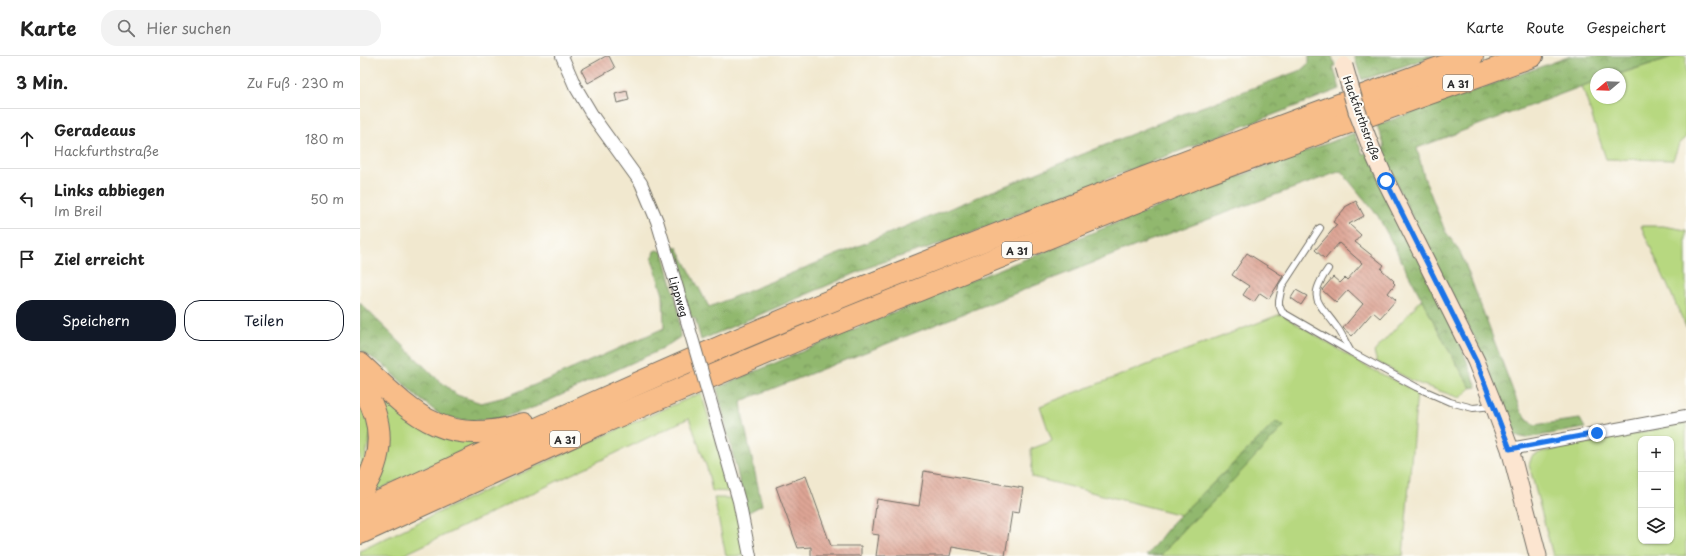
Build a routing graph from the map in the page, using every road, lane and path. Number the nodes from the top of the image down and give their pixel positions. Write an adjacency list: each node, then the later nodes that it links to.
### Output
1 (562, 56): 17 (street, Lippweg, bridge)
2 (1472, 56): 12 (highway, A 31)
3 (1532, 56): 16 (highway, A 31)
4 (1342, 61): 10 (street, Hackfurthstraße, bridge)
5 (1320, 228): 7 (lane)
6 (1328, 269): 7 (lane)
7 (1350, 352): 10 (lane)
8 (360, 364): 12 (highway)
9 (360, 385): 14 (highway)
10 (1494, 406): 13 (street, Hackfurthstraße)
11 (1686, 416): 13 (street)
12 (555, 421): 15 (highway, A 31)
13 (1510, 449): 18 (street, Hackfurthstraße)
14 (360, 493)
15 (360, 510)
16 (360, 533)
17 (750, 556)
18 (1538, 556)

